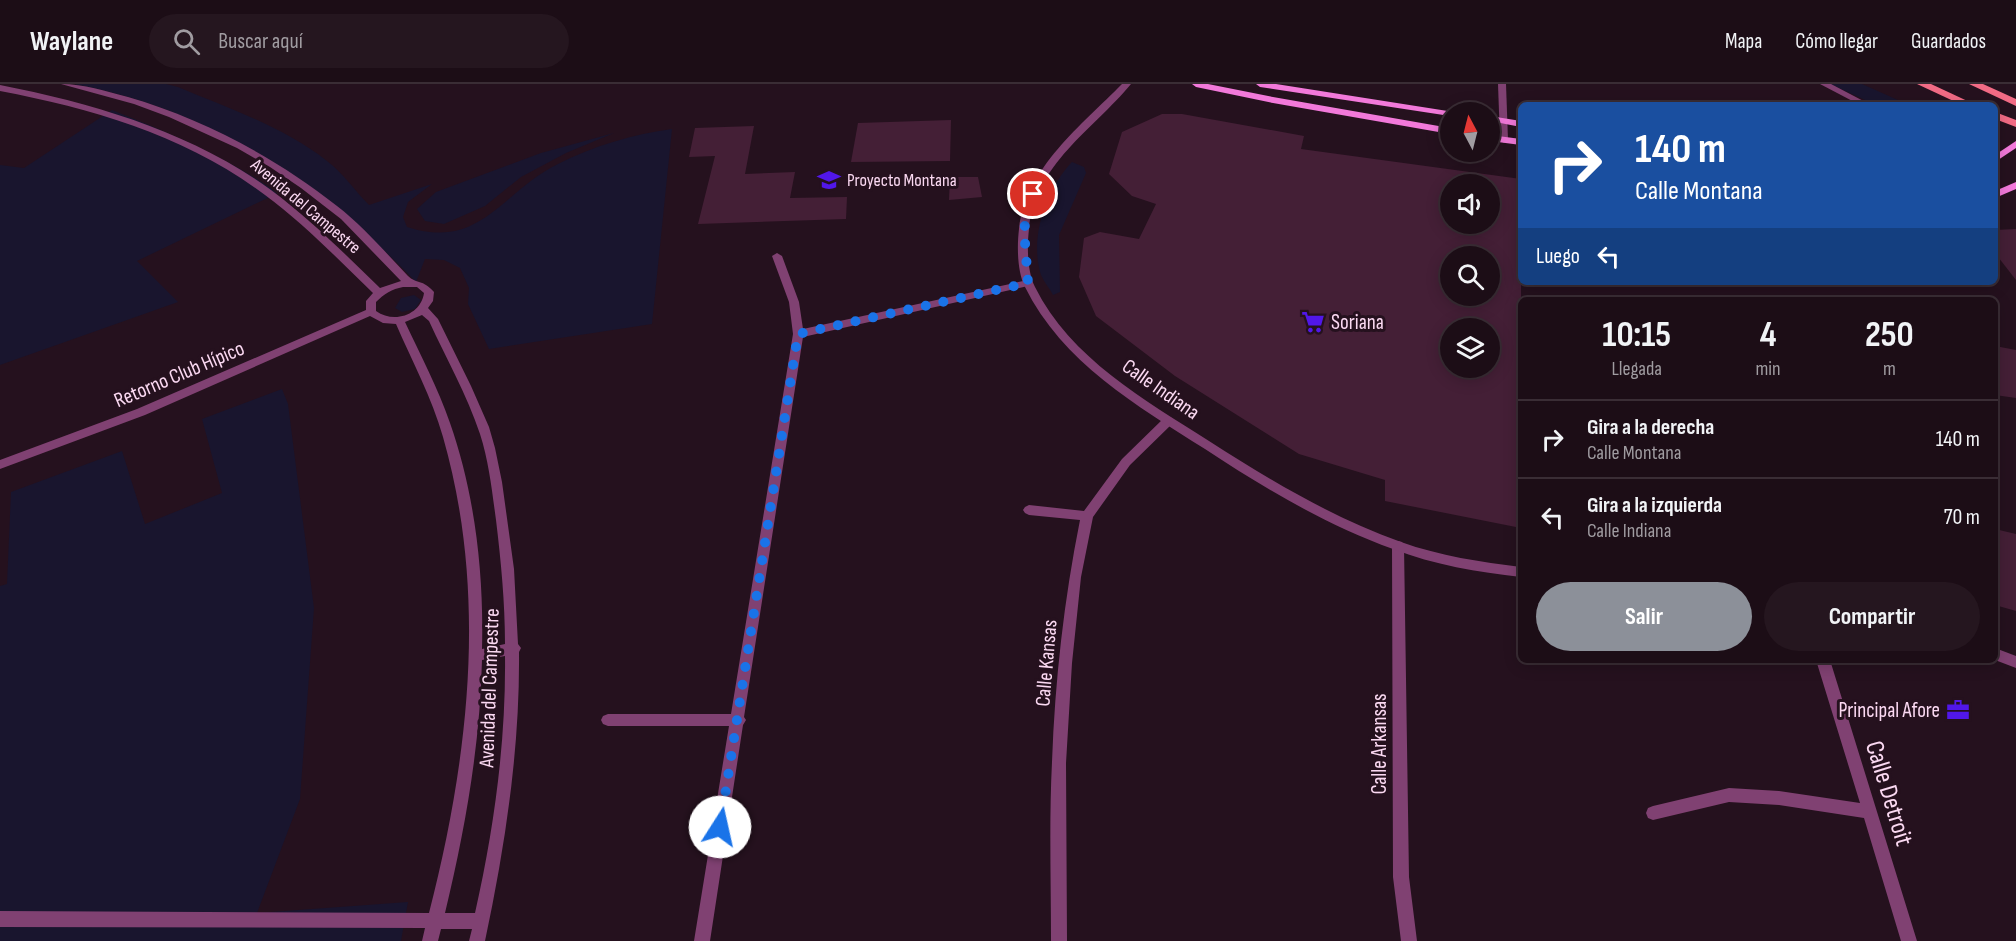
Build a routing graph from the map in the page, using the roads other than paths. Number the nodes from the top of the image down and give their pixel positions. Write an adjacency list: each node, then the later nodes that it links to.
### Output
1 (65, 84): 11 (street, Avenida del Campestre)
2 (1127, 84): 32 (street, Calle Indiana)
3 (1196, 84): 22 (main road)
4 (1260, 84): 9 (main road)
5 (1502, 84): 19 (street)
6 (1824, 84): 13 (street)
7 (1922, 84): 14 (main road)
8 (1974, 84): 15 (main road)
9 (1286, 86): 16 (main road)
10 (0, 88): 12 (street, Avenida del Campestre)
11 (86, 88): 12 (street); 31 (street, Avenida del Campestre)
12 (66, 101): 33 (street, Avenida del Campestre)
13 (1861, 102)
14 (1964, 102)
15 (2016, 103)
16 (1440, 111)
17 (1998, 116): 21 (main road)
18 (1500, 121): 19 (main road)
19 (1503, 121): 20 (main road); 24 (street)
20 (1518, 124)
21 (2016, 124)
22 (1440, 129)
23 (1500, 139): 24 (main road)
24 (1504, 140): 25 (main road)
25 (1518, 142)
26 (2016, 144): 27 (main road)
27 (1998, 157)
28 (2016, 185): 29 (main road)
29 (1998, 194)
30 (777, 256): 37 (street)
31 (409, 283): 33 (street); 34 (street, Avenida del Campestre)
32 (1028, 283): 37 (street); 38 (street, Calle Indiana)
33 (380, 293): 35 (street)
34 (423, 309): 36 (street); 44 (street, Avenida del Campestre)
35 (371, 312): 36 (street); 39 (street, Retorno Club Hípico)
36 (399, 320): 46 (street, Avenida del Campestre)
37 (798, 334): 50 (street)
38 (1168, 421): 41 (street, Calle Kansas); 42 (street, Calle Indiana)
39 (0, 465)
40 (1029, 510): 41 (street)
41 (1087, 516): 59 (street, Calle Kansas)
42 (1398, 546): 43 (street, Calle Indiana); 60 (street, Calle Arkansas)
43 (1518, 572)
44 (514, 648): 46 (street); 54 (street, Avenida del Campestre)
45 (1998, 655): 47 (street)
46 (476, 656): 55 (street, Avenida del Campestre)
47 (2016, 662)
48 (1824, 663): 52 (street, Calle Detroit)
49 (608, 720): 50 (street)
50 (739, 720): 58 (street)
51 (1653, 813): 52 (street)
52 (1871, 813): 61 (street, Calle Detroit)
53 (0, 919): 55 (street)
54 (482, 921): 55 (street); 57 (street, Avenida del Campestre)
55 (435, 922): 56 (street, Avenida del Campestre)
56 (430, 941)
57 (477, 941)
58 (702, 941)
59 (1059, 941)
60 (1409, 941)
61 (1909, 941)

